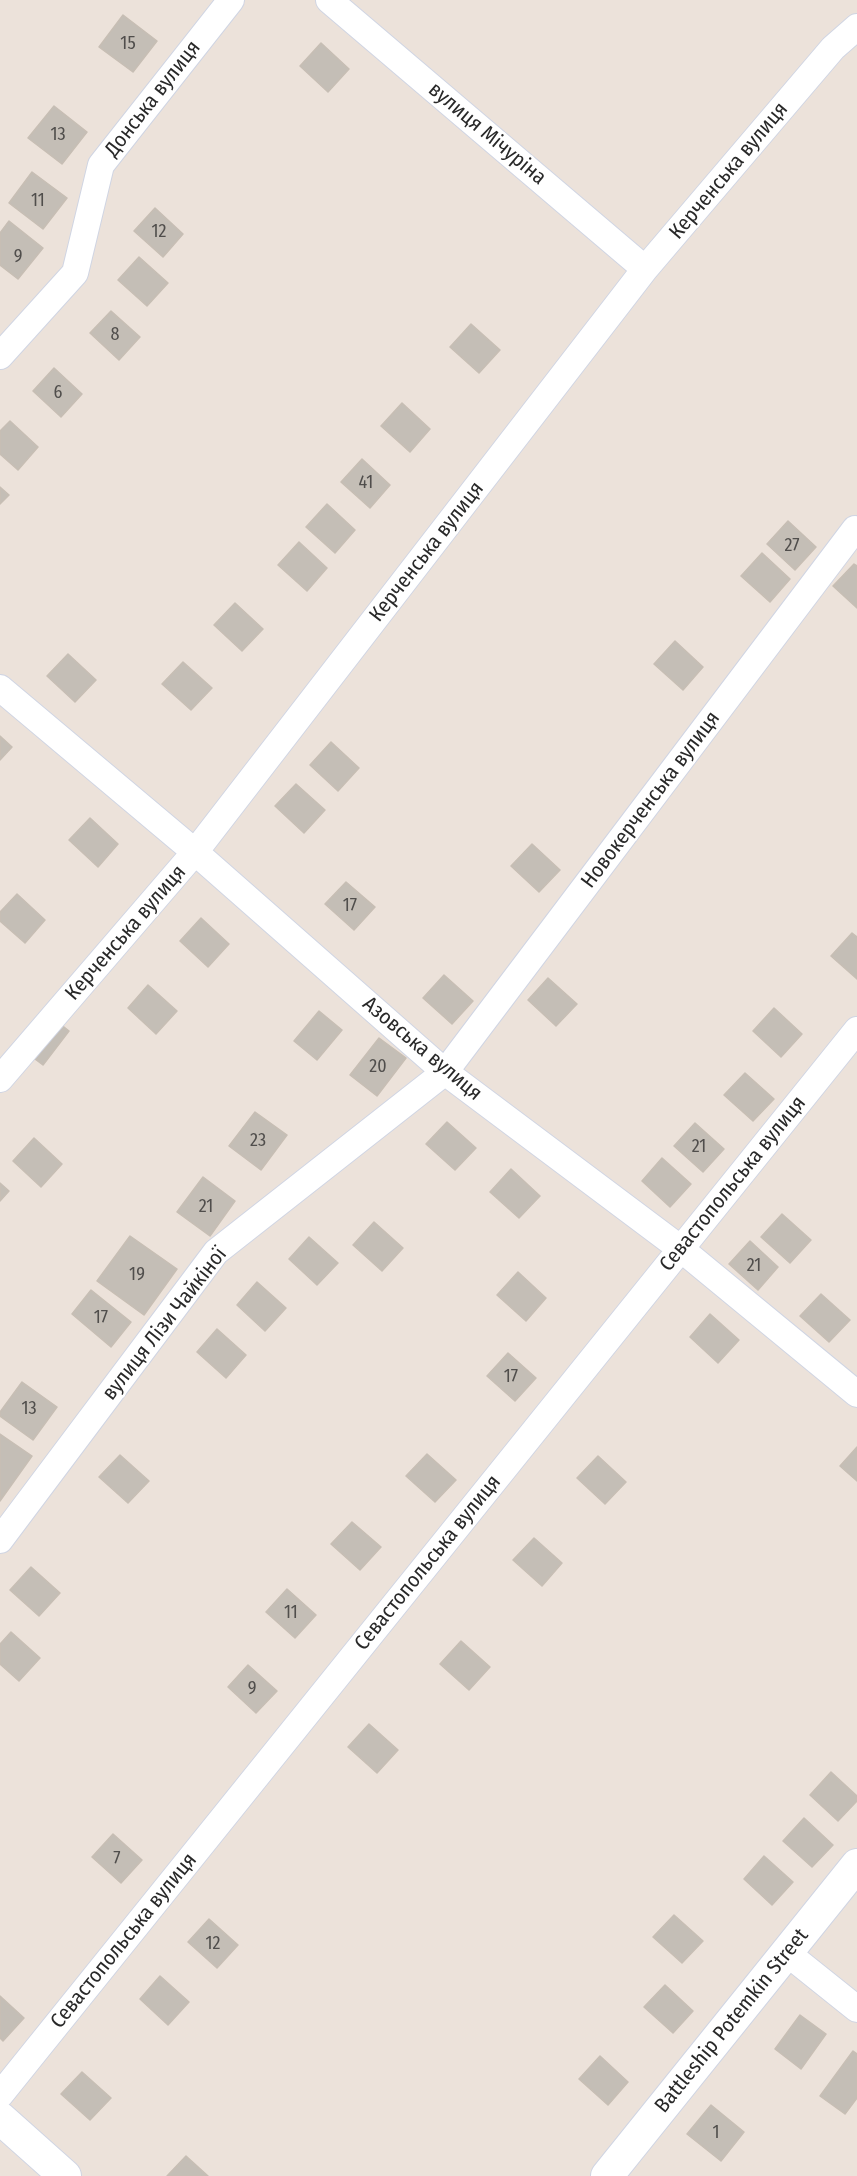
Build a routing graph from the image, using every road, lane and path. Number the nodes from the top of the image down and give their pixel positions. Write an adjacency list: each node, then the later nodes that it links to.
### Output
1 (231, 0): 5 (street, Донська вулиця)
2 (329, 0): 4 (street, вулиця Мічуріна)
3 (857, 27): 4 (street, Керченська вулиця)
4 (645, 269): 8 (street, Керченська вулиця)
5 (0, 356)
6 (857, 530): 10 (street, Новокерченська вулиця)
7 (0, 688): 8 (street, Азовська вулиця)
8 (195, 852): 10 (street, Азовська вулиця); 11 (street, Керченська вулиця)
9 (857, 1030): 12 (street, Севастопольська вулиця)
10 (446, 1072): 12 (street, Азовська вулиця); 14 (street, вулиця Лізи Чайкіної)
11 (0, 1078)
12 (681, 1249): 13 (street, Азовська вулиця); 18 (street, Севастопольська вулиця)
13 (857, 1394)
14 (0, 1540)
15 (857, 1865): 16 (street, Battleship Potemkin Street)
16 (787, 1953): 17 (street); 21 (street, Battleship Potemkin Street)
17 (857, 2009)
18 (0, 2095)
19 (0, 2118): 20 (street)
20 (65, 2176)
21 (607, 2176)

